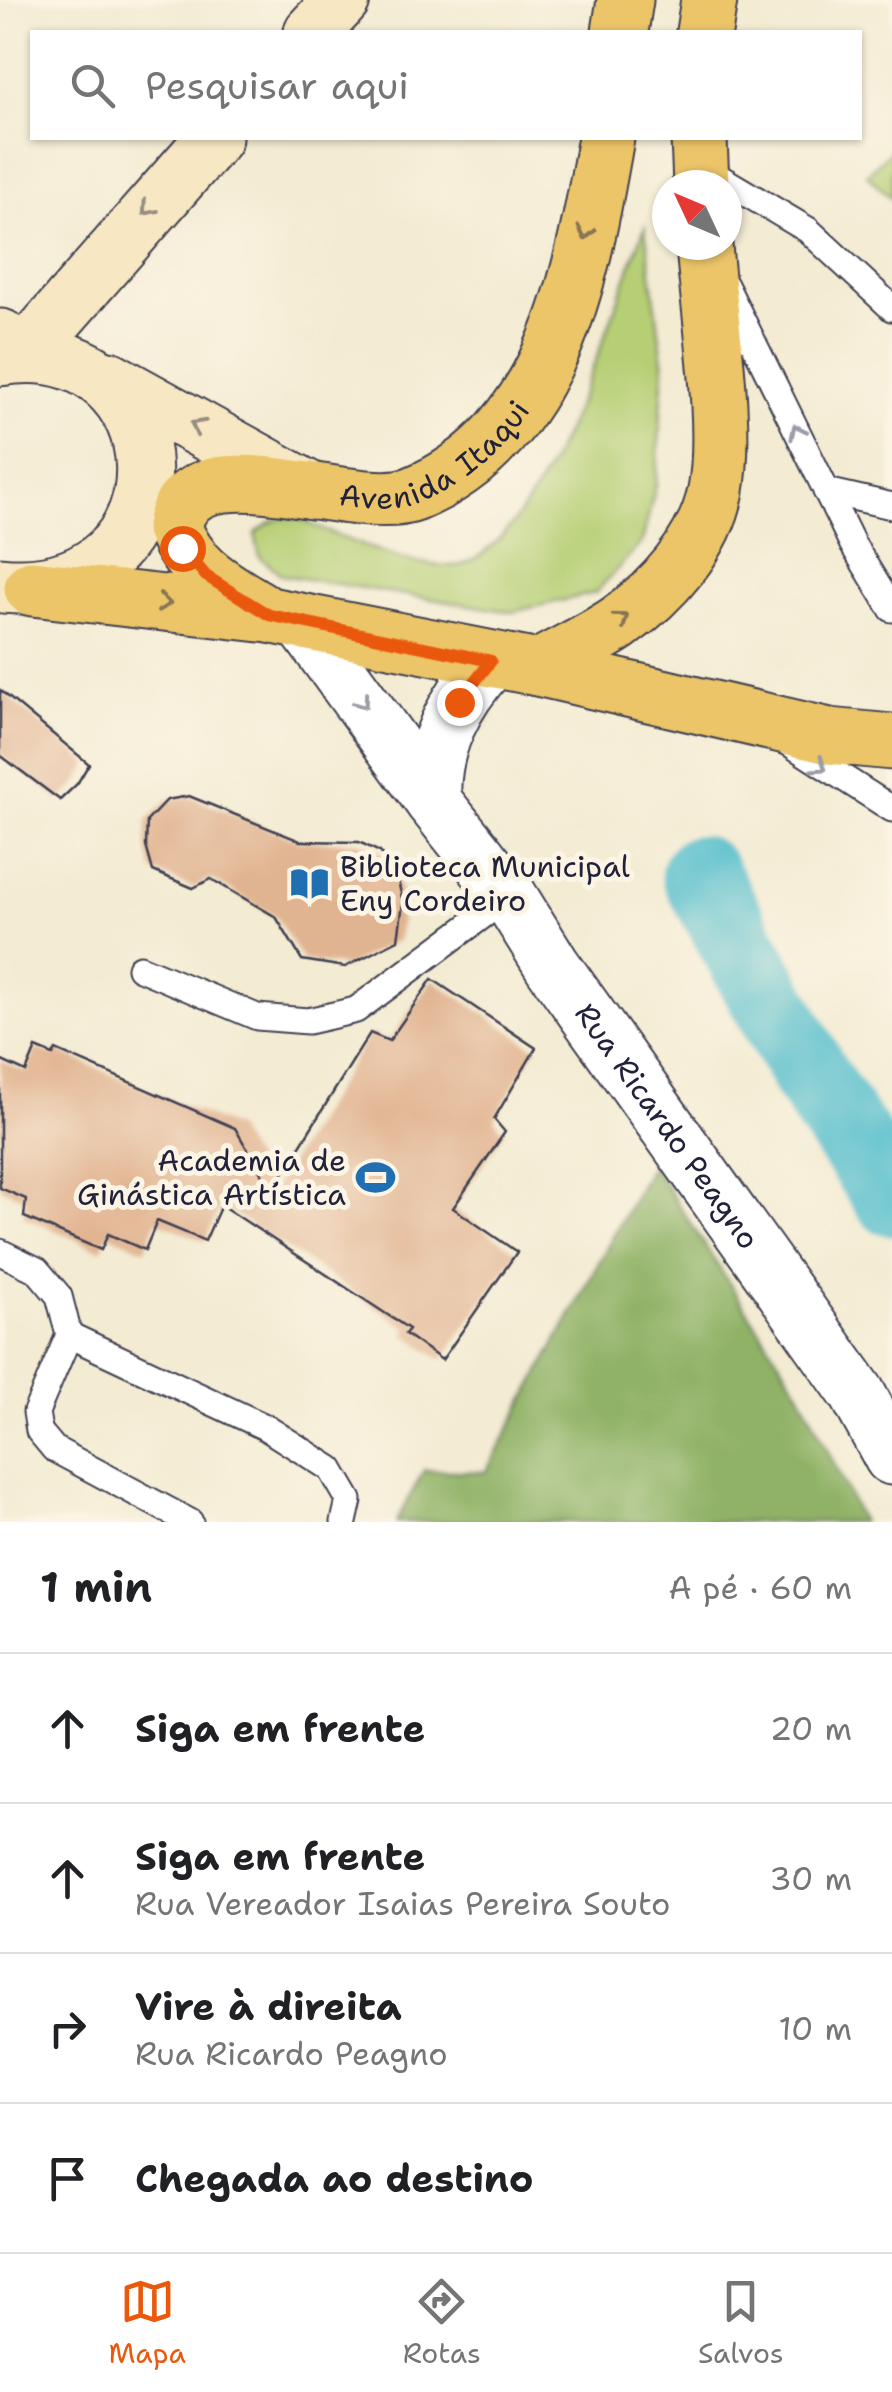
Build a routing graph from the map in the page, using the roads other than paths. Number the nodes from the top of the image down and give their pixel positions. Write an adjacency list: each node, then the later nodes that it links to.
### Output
1 (342, 0): 4 (main road)
2 (625, 0): 5 (main road)
3 (709, 0): 6 (main road)
4 (314, 30)
5 (620, 30)
6 (704, 30)
7 (212, 140): 13 (main road, one-way to 13)
8 (606, 140): 15 (main road, Avenida Itaqui, one-way to 15)
9 (700, 163): 12 (lane)
10 (706, 260): 21 (main road, one-way to 10)
11 (712, 260): 16 (lane, one-way to 11)
12 (892, 308)
13 (8, 349): 14 (main road, Avenida Itaqui)
14 (90, 370): 15 (main road, Avenida Itaqui, one-way to 14); 18 (main road)
15 (312, 491): 20 (main road)
16 (826, 492): 17 (lane); 19 (lane)
17 (892, 506)
18 (16, 587): 20 (main road, one-way to 20)
19 (892, 610)
20 (286, 620): 21 (main road); 24 (street, Rua Ricardo Peagno, one-way to 24)
21 (514, 665): 22 (main road); 24 (street)
22 (703, 708): 23 (main road); 25 (lane, one-way to 25)
23 (892, 742)
24 (432, 800): 26 (street, Rua Ricardo Peagno)
25 (892, 809)
26 (509, 896): 27 (lane); 30 (street, Rua Ricardo Peagno)
27 (140, 968)
28 (0, 1252): 29 (lane)
29 (69, 1335): 31 (lane); 32 (lane)
30 (892, 1457)
31 (190, 1522)
32 (344, 1522)

